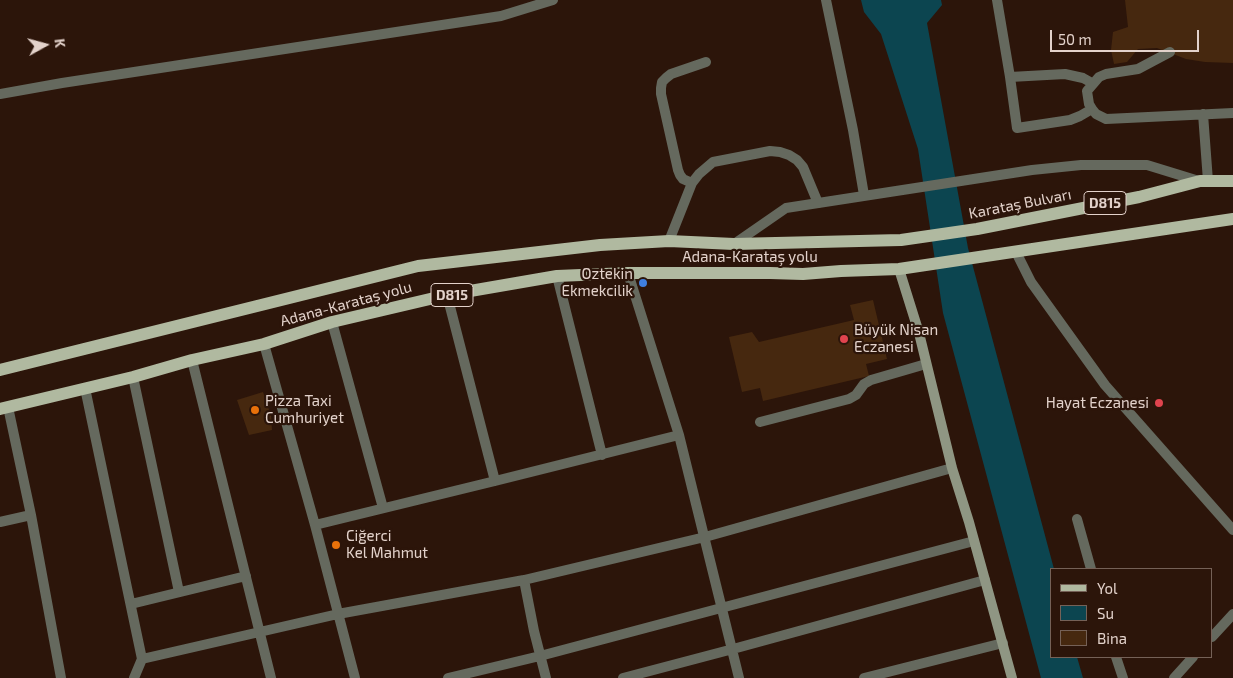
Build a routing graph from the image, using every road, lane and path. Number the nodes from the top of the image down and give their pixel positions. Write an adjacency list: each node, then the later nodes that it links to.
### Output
1 (553, 0): 8 (street)
2 (826, 0): 15 (street)
3 (997, 0): 6 (street)
4 (1170, 52): 7 (street)
5 (706, 62): 14 (street)
6 (1010, 77): 7 (street); 9 (street)
7 (1092, 84): 9 (street)
8 (0, 94)
9 (1092, 109): 11 (street)
10 (1233, 113): 11 (street)
11 (1203, 114): 12 (street)
12 (1204, 181): 13 (main road, Karataş Bulvarı / D815); 15 (street); 18 (main road, Karataş Bulvarı / D815)
13 (1233, 181)
14 (692, 184): 16 (street); 19 (street)
15 (864, 196): 16 (street)
16 (818, 203): 20 (street)
17 (1233, 219): 21 (main road, D815)
18 (901, 240): 20 (main road, Adana-Karataş yolu / D815)
19 (669, 241): 20 (main road, Adana-Karataş yolu / D815); 30 (main road, Adana-Karataş yolu / D815)
20 (734, 244)
21 (1016, 252): 22 (main road, Adana-Karataş yolu / D815); 44 (street)
22 (899, 270): 23 (main road, Adana-Karataş yolu / D815); 29 (main road)
23 (628, 273): 24 (main road, Adana-Karataş yolu / D815); 35 (street)
24 (557, 276): 25 (main road, Adana-Karataş yolu / D815); 36 (street)
25 (447, 295): 26 (main road, Adana-Karataş yolu / D815); 38 (street)
26 (332, 322): 27 (main road, Adana-Karataş yolu / D815); 39 (street)
27 (264, 344): 28 (main road, Adana-Karataş yolu / D815); 43 (street)
28 (192, 360): 31 (main road, Adana-Karataş yolu / D815); 48 (street)
29 (926, 364): 34 (street); 37 (main road)
30 (0, 370)
31 (133, 377): 32 (main road, Adana-Karataş yolu / D815); 51 (street)
32 (85, 388): 33 (main road, Adana-Karataş yolu / D815); 52 (street)
33 (4, 408): 40 (street)
34 (760, 422)
35 (679, 435): 36 (street); 45 (street)
36 (602, 455): 38 (street)
37 (952, 468): 45 (street); 46 (main road)
38 (495, 482): 39 (street)
39 (383, 508): 43 (street)
40 (31, 515): 42 (street); 64 (street)
41 (1077, 519): 47 (street)
42 (0, 522)
43 (315, 525): 54 (street)
44 (1233, 530)
45 (705, 537): 49 (street); 53 (street)
46 (974, 541): 50 (main road); 53 (street)
47 (1091, 568)
48 (246, 576): 51 (street); 56 (street)
49 (524, 580): 54 (street); 60 (street)
50 (985, 580): 58 (main road); 59 (street)
51 (179, 592): 52 (street)
52 (131, 604): 63 (street)
53 (723, 607): 59 (street); 60 (street)
54 (338, 614): 56 (street); 67 (street)
55 (1233, 614): 57 (street)
56 (260, 632): 63 (street); 66 (street)
57 (1213, 636)
58 (1002, 643): 72 (street); 73 (main road)
59 (733, 649): 70 (street); 71 (street)
60 (540, 656): 68 (street); 69 (street)
61 (1116, 658): 74 (street)
62 (1192, 658): 75 (street)
63 (142, 659): 65 (street)
64 (61, 678)
65 (134, 678)
66 (271, 678)
67 (355, 678)
68 (448, 678)
69 (546, 678)
70 (623, 678)
71 (739, 678)
72 (864, 678)
73 (1012, 678)
74 (1123, 678)
75 (1174, 678)

